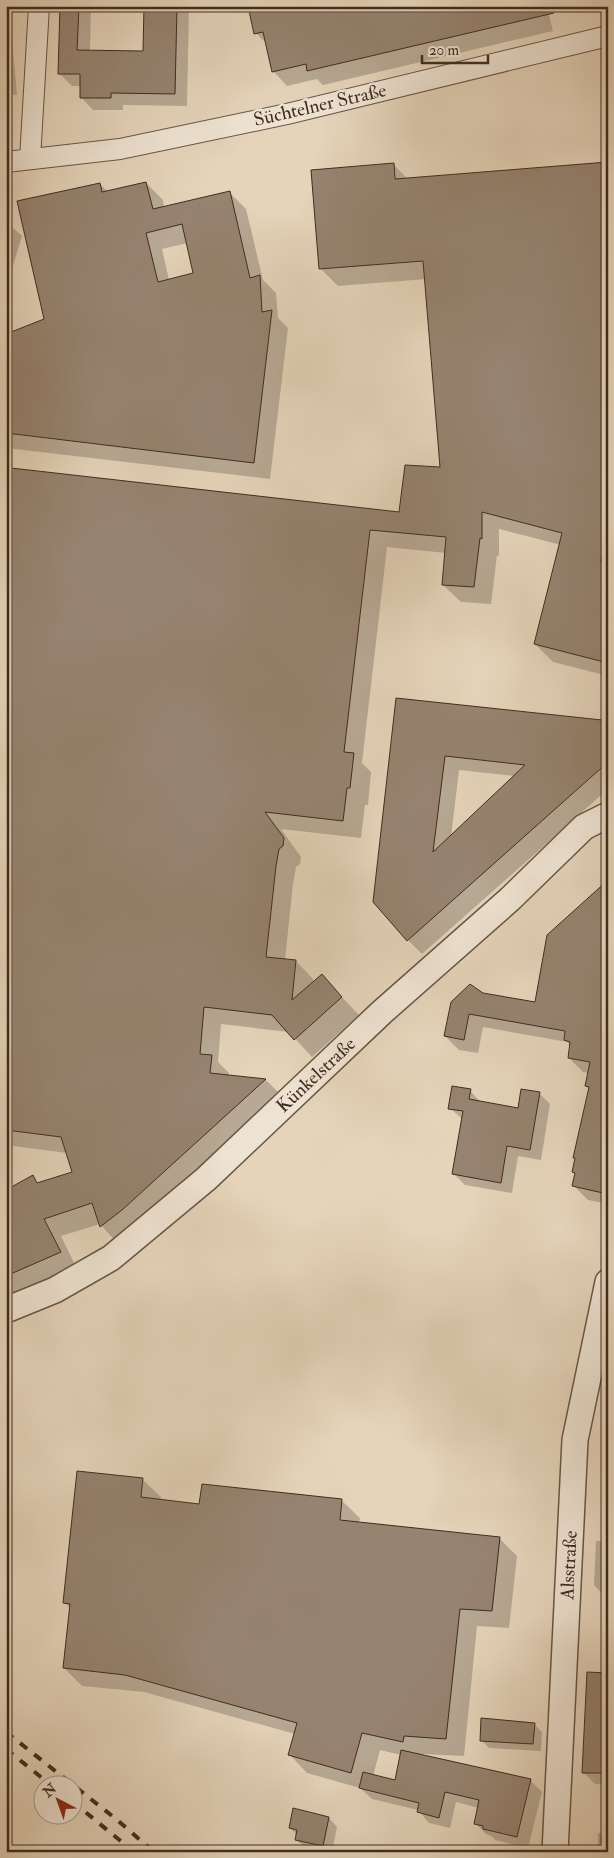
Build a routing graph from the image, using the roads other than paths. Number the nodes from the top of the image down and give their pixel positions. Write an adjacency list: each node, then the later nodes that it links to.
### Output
1 (39, 6): 3 (street)
2 (608, 36): 3 (street, Süchtelner Straße)
3 (30, 159): 4 (street, Süchtelner Straße)
4 (6, 162)
5 (608, 815): 7 (street, Künkelstraße)
6 (608, 1282): 8 (street, Alsstraße)
7 (6, 1310)
8 (555, 1852)

